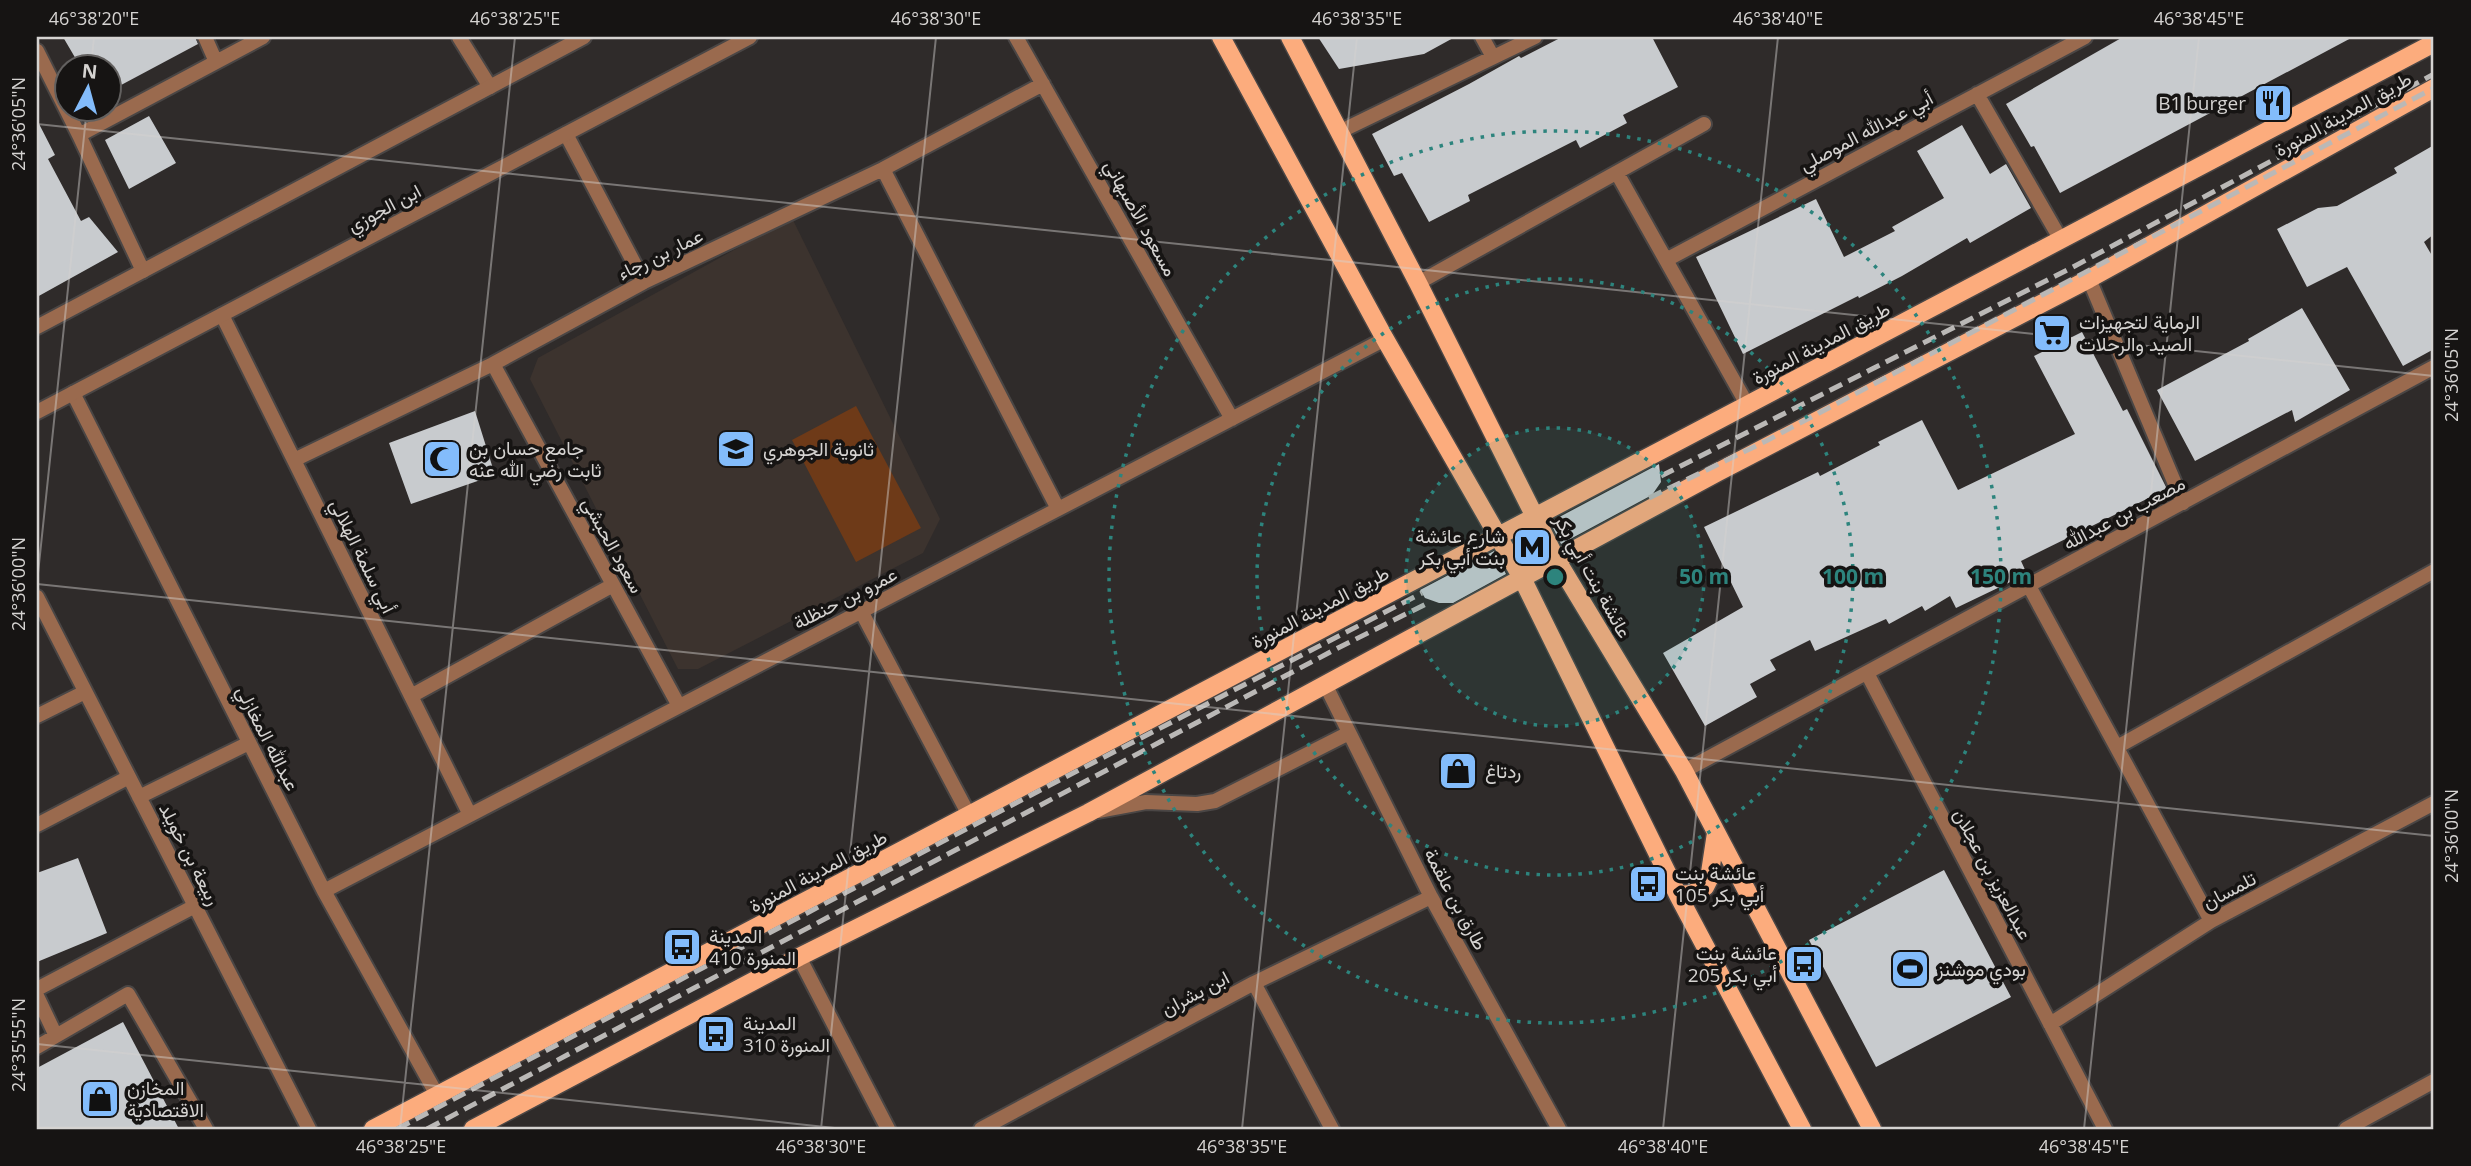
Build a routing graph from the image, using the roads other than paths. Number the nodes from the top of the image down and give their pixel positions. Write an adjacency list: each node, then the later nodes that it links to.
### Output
1 (205, 37): 16 (street)
2 (263, 37): 16 (street)
3 (459, 37): 18 (street)
4 (584, 37): 18 (street)
5 (750, 37): 23 (street, ابن الجوزي)
6 (1016, 37): 17 (street, مسعود الأصبهاني)
7 (1221, 37): 35 (main road)
8 (1290, 37): 22 (main road, عائشة بنت أبي بكر)
9 (1482, 37): 15 (street)
10 (1535, 37): 15 (street)
11 (2085, 37): 12 (street, أبي عبدالله الموصلي)
12 (2058, 43): 20 (street, أبي عبدالله الموصلي)
13 (2434, 43): 27 (main road, طريق المدينة المنورة)
14 (37, 51): 24 (street)
15 (1493, 57): 22 (street)
16 (216, 62): 24 (street)
17 (1042, 84): 25 (street, عمار بن رجاء); 41 (street, مسعود الأصبهاني)
18 (490, 87): 29 (street)
19 (2434, 88): 30 (main road, طريق المدينة المنورة)
20 (1977, 94): 27 (street); 28 (street, أبي عبدالله الموصلي)
21 (1704, 124): 26 (street)
22 (1341, 131): 32 (main road, عائشة بنت أبي بكر)
23 (566, 134): 31 (street); 33 (street, ابن الجوزي)
24 (79, 135): 29 (street)
25 (883, 169): 31 (street, عمار بن رجاء); 44 (street)
26 (1617, 173): 28 (street); 32 (street)
27 (2061, 240): 39 (main road, طريق المدينة المنورة)
28 (1666, 260): 39 (street)
29 (143, 271): 34 (street)
30 (2089, 279): 43 (street); 47 (main road, طريق المدينة المنورة)
31 (644, 282): 36 (street, عمار بن رجاء)
32 (1418, 283): 45 (main road, عائشة بنت أبي بكر)
33 (222, 315): 38 (street, ابن الجوزي); 42 (street, أبي سلمة الهلالي)
34 (37, 327)
35 (1385, 339): 41 (street, عمرو بن حنظلة); 46 (main road)
36 (493, 364): 42 (street, عمار بن رجاء); 50 (street, سعود الحبشي)
37 (2434, 367): 43 (street, مصعب بن عبدالله)
38 (72, 394): 40 (street, ابن الجوزي); 61 (street, عبدالله المغازلي)
39 (1748, 405): 45 (main road, طريق المدينة المنورة)
40 (37, 412)
41 (1232, 419): 44 (street, عمرو بن حنظلة)
42 (294, 460): 57 (street, أبي سلمة الهلالي)
43 (2183, 503): 51 (street, مصعب بن عبدالله)
44 (1058, 509): 53 (street, عمرو بن حنظلة)
45 (1535, 515): 46 (main road, طريق المدينة المنورة); 47 (main road, عائشة بنت أبي بكر)
46 (1499, 537): 49 (main road); 69 (main road, طريق المدينة المنورة)
47 (1556, 559): 49 (main road, طريق المدينة المنورة); 63 (main road, عائشة بنت أبي بكر)
48 (2434, 571): 62 (street)
49 (1522, 578): 55 (main road, طريق المدينة المنورة); 73 (main road)
50 (613, 585): 57 (street); 58 (street, سعود الحبشي)
51 (2029, 586): 54 (street, مصعب بن عبدالله); 62 (street)
52 (37, 597): 56 (street, ربيعة بن خويلد)
53 (861, 611): 58 (street, عمرو بن حنظلة); 69 (street)
54 (1867, 673): 63 (street, مصعب بن عبدالله); 81 (street, عبدالعزيز بن عجلان)
55 (1325, 684): 60 (street, طارق بن علقمة); 67 (main road, طريق المدينة المنورة)
56 (85, 692): 59 (street); 64 (street, ربيعة بن خويلد)
57 (411, 696): 68 (street, أبي سلمة الهلالي)
58 (679, 706): 68 (street, عمرو بن حنظلة)
59 (37, 716)
60 (1349, 733): 67 (street, طريق المدينة المنورة); 74 (street, طارق بن علقمة)
61 (249, 743): 65 (street); 72 (street, عبدالله المغازلي)
62 (2117, 747): 76 (street)
63 (1684, 771): 71 (main road, عائشة بنت أبي بكر)
64 (129, 777): 65 (street, ربيعة بن خويلد); 70 (street)
65 (139, 797): 75 (street, ربيعة بن خويلد)
66 (2434, 803): 76 (street, تلمسان)
67 (1088, 814): 77 (main road, طريق المدينة المنورة)
68 (470, 815): 72 (street, عمرو بن حنظلة)
69 (969, 815): 85 (main road, طريق المدينة المنورة)
70 (37, 825)
71 (1716, 833): 73 (main road); 96 (main road, عائشة بنت أبي بكر)
72 (324, 891): 85 (street, عبدالله المغازلي)
73 (1678, 895): 95 (main road)
74 (1431, 897): 78 (street, ابن بشران); 94 (street, طارق بن علقمة)
75 (195, 906): 79 (street); 88 (street, ربيعة بن خويلد)
76 (2211, 921): 81 (street, تلمسان)
77 (799, 957): 90 (main road, طريق المدينة المنورة); 91 (street)
78 (1254, 984): 86 (street, ابن بشران); 93 (street)
79 (37, 989)
80 (37, 996): 82 (street)
81 (2050, 1024): 97 (street, عبدالعزيز بن عجلان)
82 (57, 1036): 83 (street); 87 (street)
83 (37, 1047)
84 (2434, 1081): 98 (street)
85 (437, 1096): 89 (main road, طريق المدينة المنورة)
86 (1001, 1125): 92 (street, ابن بشران)
87 (205, 1129)
88 (309, 1129)
89 (373, 1129)
90 (473, 1129)
91 (888, 1129)
92 (981, 1129)
93 (1332, 1129)
94 (1559, 1129)
95 (1802, 1129)
96 (1872, 1129)
97 (2105, 1129)
98 (2346, 1129)

